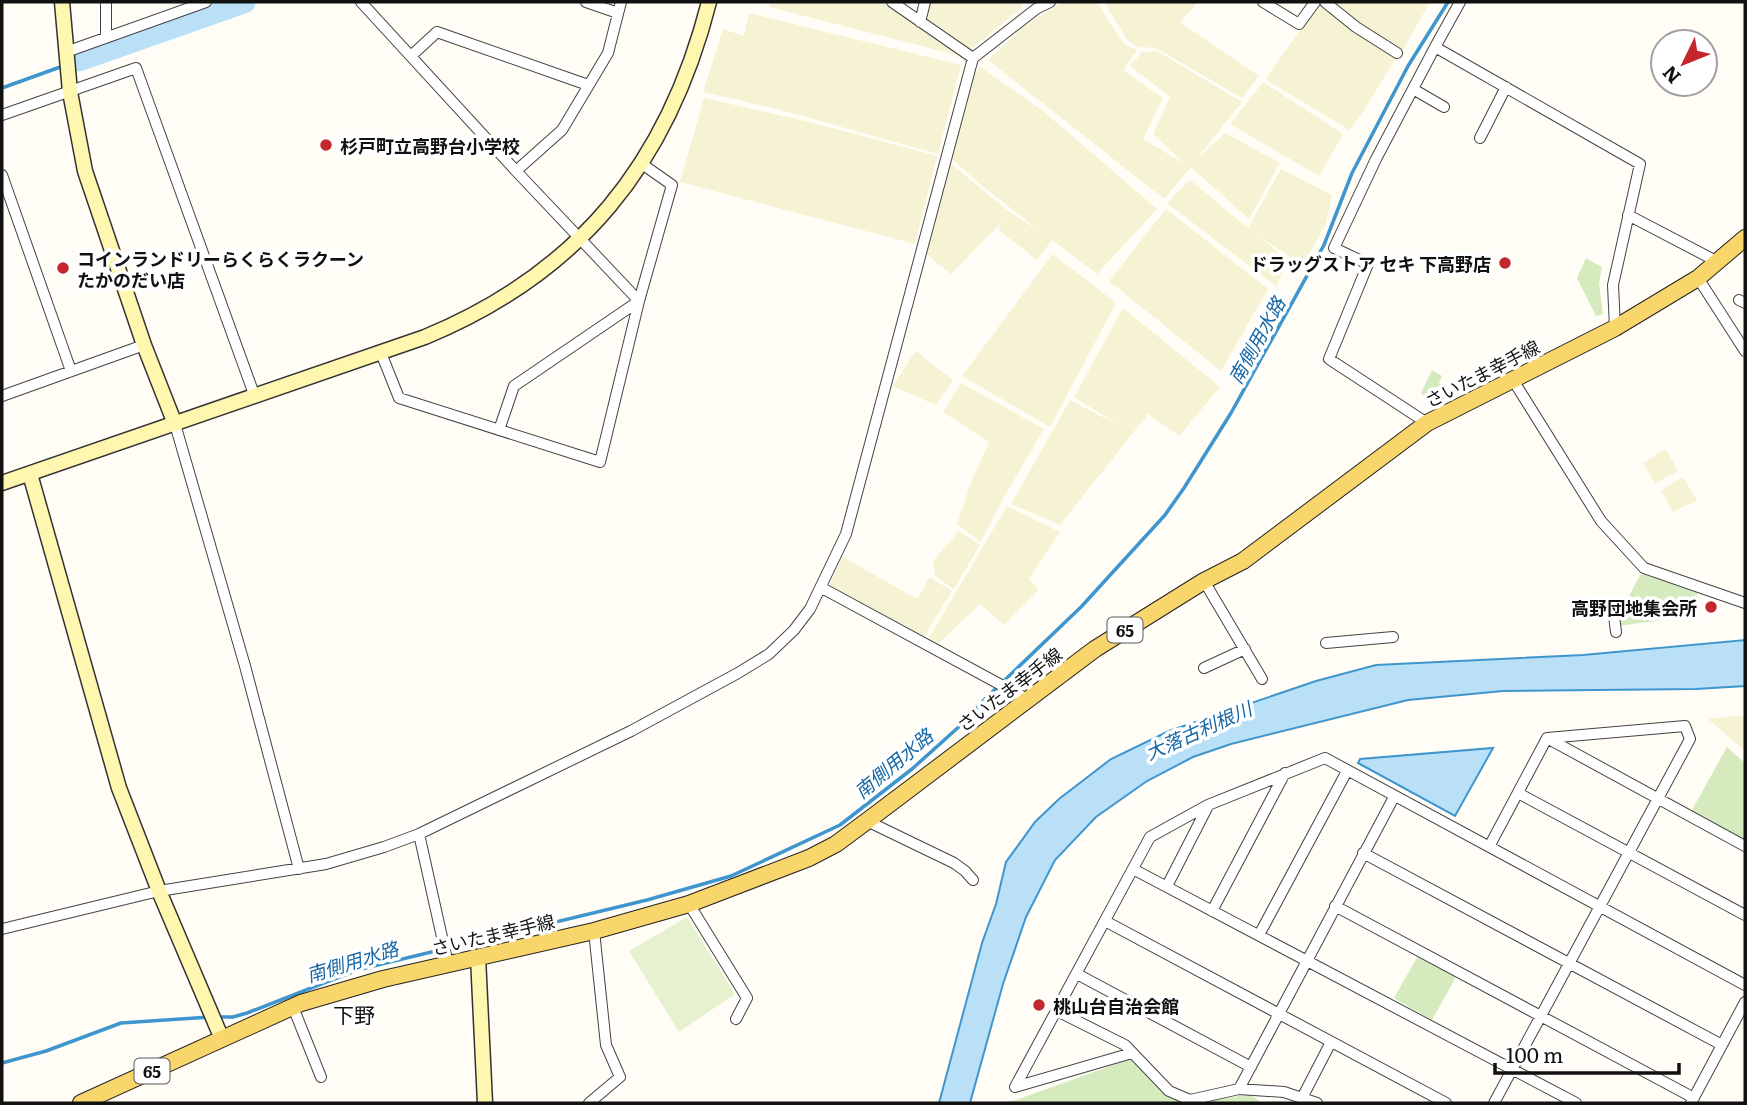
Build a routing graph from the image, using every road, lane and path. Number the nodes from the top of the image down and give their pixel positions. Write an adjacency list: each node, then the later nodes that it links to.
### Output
1 (62, 2): 20 (street)
2 (106, 2): 18 (street)
3 (206, 2): 15 (street)
4 (361, 2): 22 (street)
5 (586, 2): 16 (street)
6 (621, 2): 16 (street)
7 (709, 2): 31 (street)
8 (892, 2): 17 (street)
9 (925, 2): 17 (street)
10 (1050, 2): 23 (street)
11 (1263, 2): 12 (street)
12 (1315, 2)
13 (1325, 2): 21 (street)
14 (1460, 2): 19 (street)
15 (183, 6): 18 (street)
16 (618, 13): 24 (street)
17 (920, 22): 23 (street)
18 (106, 38): 20 (street)
19 (1435, 47): 25 (street); 26 (street)
20 (66, 52): 27 (street)
21 (1397, 53)
22 (411, 56): 24 (street); 32 (street)
23 (973, 58): 54 (street)
24 (588, 85): 32 (street)
25 (1506, 87): 30 (street); 34 (street)
26 (1413, 89): 28 (street); 48 (street)
27 (70, 92): 29 (street); 41 (street); 47 (street)
28 (1444, 107)
29 (2, 116)
30 (1480, 138)
31 (642, 164): 36 (street); 39 (street)
32 (516, 171): 36 (street)
33 (2, 175): 44 (street)
34 (1628, 215): 37 (street); 40 (street)
35 (1745, 238): 37 (main road, さいたま幸手線 / 65)
36 (579, 239): 39 (street); 43 (street)
37 (1718, 262): 38 (main road, さいたま幸手線 / 65)
38 (1698, 278): 40 (main road, さいたま幸手線 / 65); 42 (street)
39 (639, 301): 50 (street); 50 (street)
40 (1615, 328): 45 (main road, さいたま幸手線 / 65)
41 (144, 345): 44 (street); 49 (street)
42 (1745, 351)
43 (381, 353): 47 (street); 50 (street)
44 (71, 371): 46 (street)
45 (1513, 380): 48 (main road, さいたま幸手線 / 65); 55 (street)
46 (2, 396)
47 (255, 397): 49 (street)
48 (1427, 423): 53 (main road, さいたま幸手線 / 65)
49 (175, 424): 51 (street); 77 (street)
50 (499, 430)
51 (30, 474): 52 (street); 81 (street)
52 (2, 484)
53 (1204, 582): 60 (street); 63 (main road, さいたま幸手線 / 65)
54 (822, 588): 63 (street); 72 (street)
55 (1745, 603)
56 (1614, 616): 57 (street)
57 (1616, 632)
58 (1393, 637): 59 (street)
59 (1326, 643)
60 (1245, 649): 61 (street); 62 (street)
61 (1204, 668)
62 (1262, 679)
63 (1027, 699): 71 (main road, さいたま幸手線 / 65)
64 (1547, 738): 67 (street); 69 (street); 69 (street)
65 (1347, 771): 66 (street); 68 (street); 90 (street)
66 (1285, 773): 70 (street); 85 (street)
67 (1518, 793): 73 (street); 76 (street)
68 (1394, 797): 73 (street); 75 (street)
69 (1658, 799): 74 (street); 76 (street)
70 (1209, 805): 78 (street); 80 (street)
71 (867, 821): 79 (street); 82 (main road, さいたま幸手線 / 65)
72 (419, 834): 77 (street); 93 (street)
73 (1490, 845): 84 (street)
74 (1745, 846)
75 (1363, 853): 83 (street); 94 (street)
76 (1630, 853): 84 (street); 86 (street)
77 (299, 869): 81 (street)
78 (1133, 869): 80 (street); 87 (street)
79 (973, 880)
80 (1167, 886): 85 (street)
81 (159, 891): 88 (street); 103 (street)
82 (688, 904): 89 (main road, さいたま幸手線 / 65); 102 (street)
83 (1335, 906): 92 (street); 101 (street)
84 (1602, 907): 94 (street); 96 (street)
85 (1212, 911): 90 (street)
86 (1745, 915)
87 (1105, 921): 95 (street); 100 (street)
88 (2, 929)
89 (594, 931): 91 (main road, さいたま幸手線 / 65); 115 (street)
90 (1259, 935): 92 (street)
91 (478, 957): 93 (main road, さいたま幸手線 / 65); 114 (street)
92 (1306, 960): 100 (street); 108 (street)
93 (448, 964): 98 (main road, さいたま幸手線 / 65)
94 (1571, 964): 101 (street); 105 (street)
95 (1077, 974): 99 (street); 107 (street)
96 (1745, 985)
97 (1745, 1002): 105 (street)
98 (293, 1007): 103 (main road, さいたま幸手線 / 65); 109 (street)
99 (1057, 1011): 106 (street); 106 (street)
100 (1278, 1014): 104 (street); 107 (street)
101 (1542, 1017): 108 (street); 112 (street)
102 (736, 1019)
103 (222, 1038): 113 (main road, さいたま幸手線 / 65)
104 (1331, 1042): 111 (street); 117 (street)
105 (1722, 1045): 112 (street)
106 (1132, 1053): 110 (street)
107 (1251, 1067): 110 (street)
108 (1514, 1070): 118 (street); 119 (street)
109 (321, 1077)
110 (1240, 1089): 111 (street)
111 (1302, 1098): 116 (street)
112 (1692, 1100)
113 (81, 1103)
114 (485, 1103)
115 (589, 1103)
116 (1317, 1103)
117 (1446, 1103)
118 (1494, 1103)
119 (1573, 1103)

